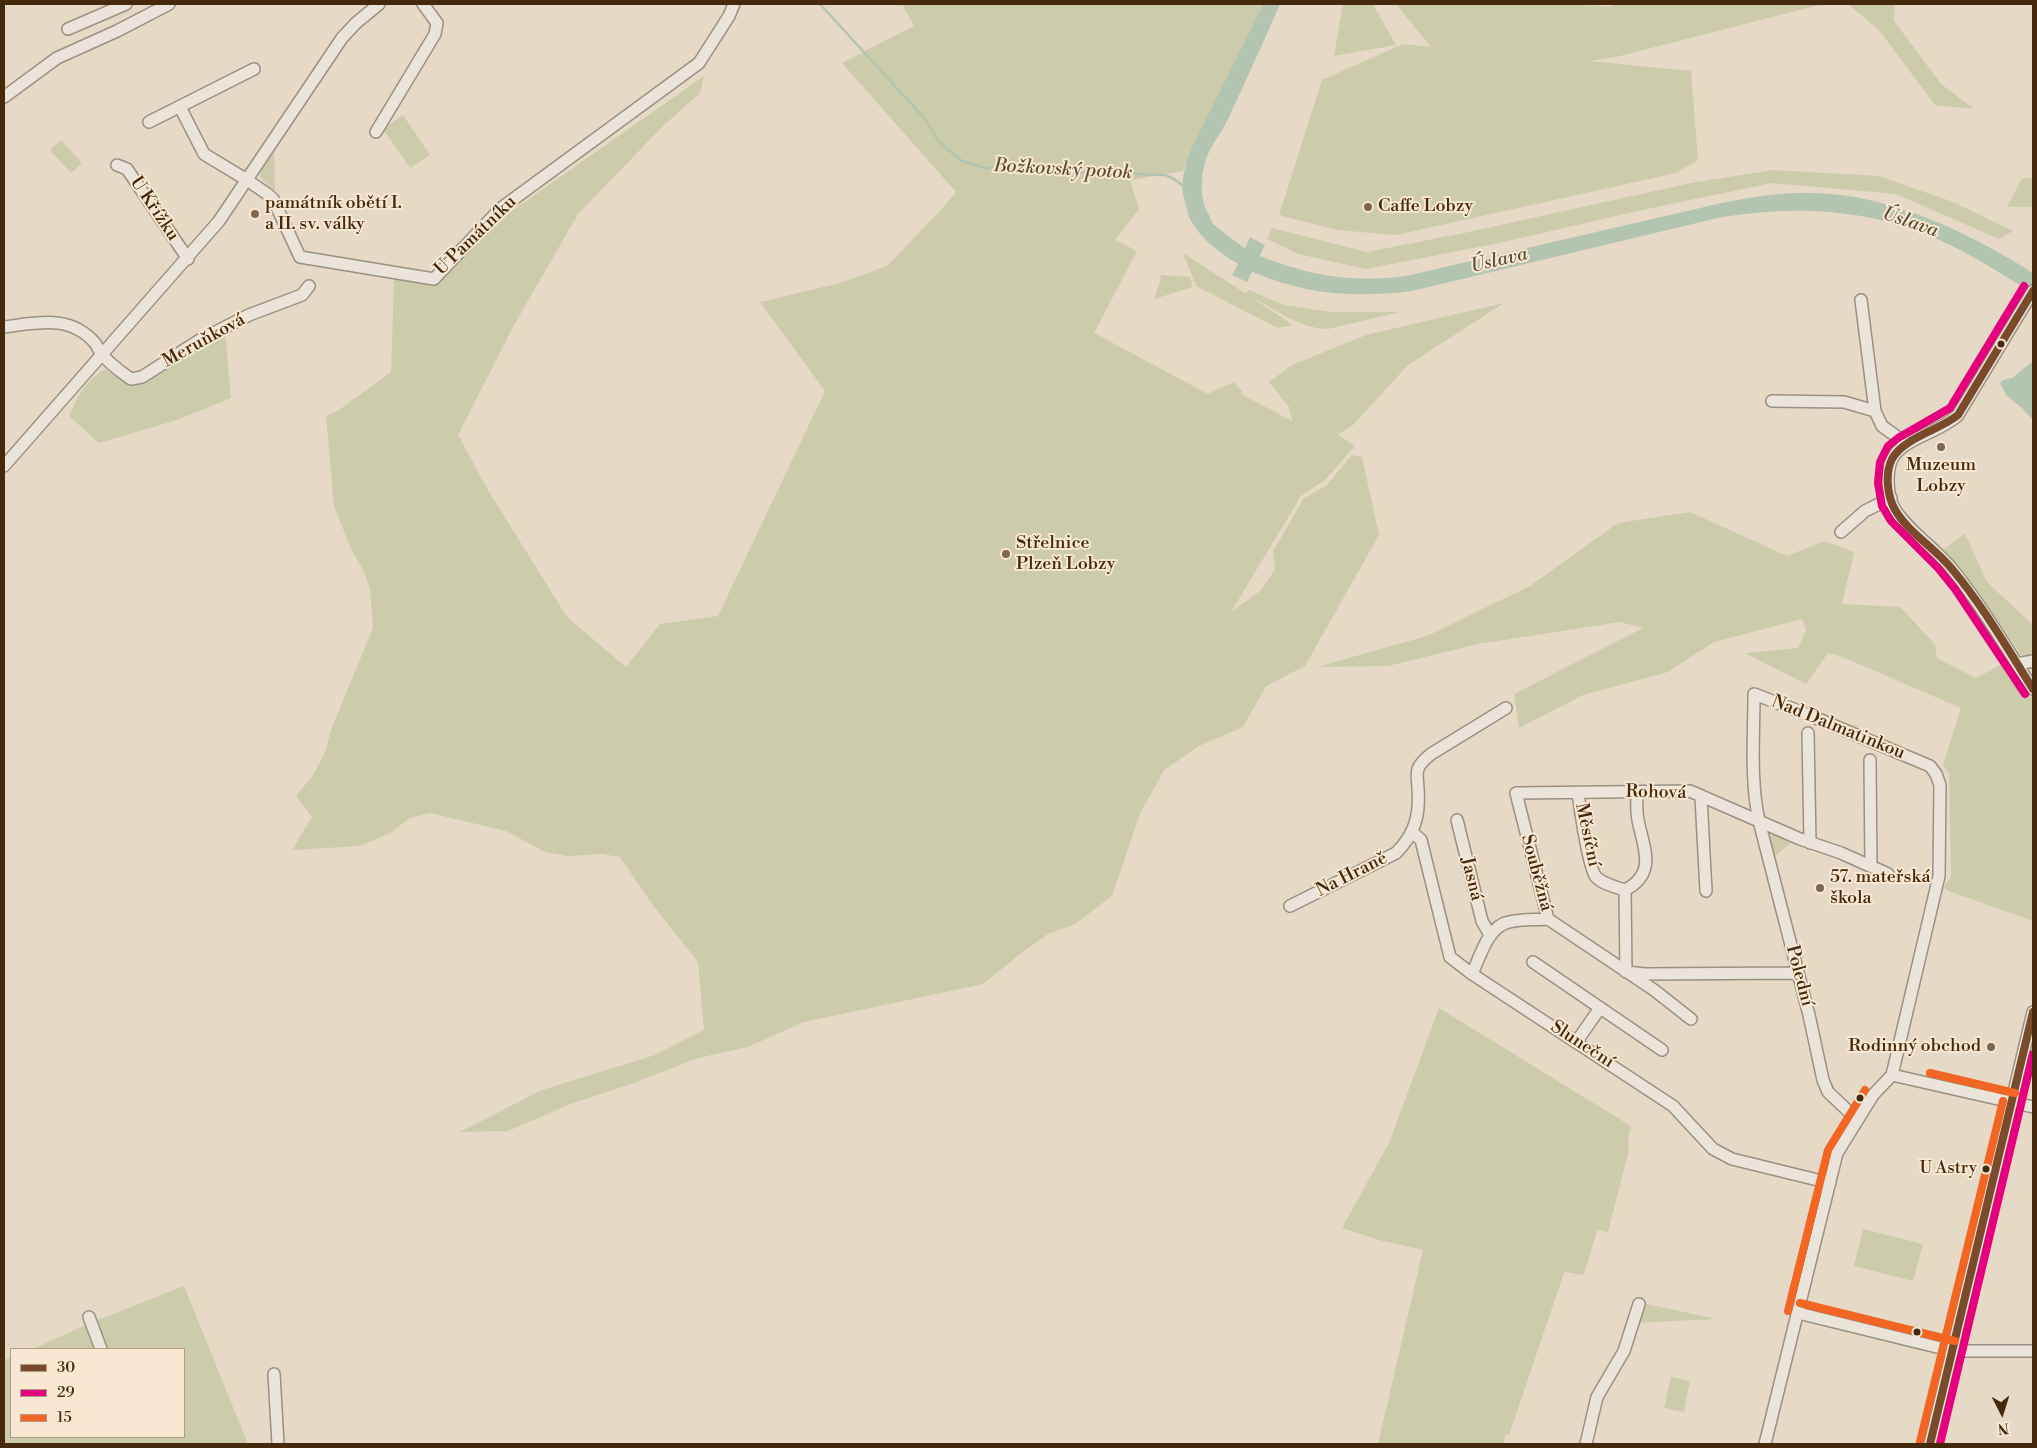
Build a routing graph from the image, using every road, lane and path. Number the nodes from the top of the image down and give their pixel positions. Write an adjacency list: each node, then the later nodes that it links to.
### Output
1 (126, 4): 6 (street)
2 (169, 4): 8 (street)
3 (378, 4): 13 (street)
4 (423, 4): 11 (street)
5 (734, 4): 13 (street, U Památníku)
6 (68, 30)
7 (254, 69): 9 (street)
8 (4, 97)
9 (180, 107): 10 (street); 13 (street)
10 (149, 122)
11 (376, 132)
12 (117, 165): 14 (street, U Křížku)
13 (247, 180): 14 (street)
14 (188, 259): 19 (street)
15 (309, 286): 19 (street, Meruňková)
16 (2033, 291): 22 (street)
17 (1861, 300): 21 (street)
18 (4, 327): 19 (street)
19 (102, 355): 23 (street)
20 (1772, 402): 21 (street)
21 (1875, 410): 22 (street)
22 (1907, 444): 24 (street)
23 (4, 466)
24 (1891, 498): 25 (street); 27 (street)
25 (1840, 532)
26 (2033, 661): 27 (street)
27 (2018, 664): 28 (street)
28 (2033, 689)
29 (1506, 708): 38 (street, Na Hraně)
30 (1808, 733): 39 (street, Nad Dalmatinkou)
31 (1870, 760): 40 (street, Nad Dalmatinkou)
32 (1578, 792): 33 (street, Rohová); 34 (street, Rohová); 42 (street, Měsíční)
33 (1637, 792): 35 (street, Rohová); 42 (street)
34 (1516, 793): 45 (street, Souběžná)
35 (1702, 797): 37 (street); 43 (street, Rohová)
36 (1457, 820): 46 (street, Jasná)
37 (1760, 821): 39 (street); 49 (street, Polední); 56 (street, Nad Dalmatinkou)
38 (1412, 833): 44 (street, Na Hraně); 50 (street, Sluneční)
39 (1810, 843): 40 (street)
40 (1871, 866): 41 (street)
41 (1888, 874)
42 (1625, 890): 48 (street)
43 (1706, 890)
44 (1290, 906)
45 (1548, 919): 46 (street); 48 (street, Souběžná)
46 (1490, 935): 50 (street)
47 (1532, 962): 51 (street)
48 (1626, 972): 49 (street, Souběžná); 53 (street, Souběžná)
49 (1797, 973): 59 (street, Polední)
50 (1472, 974): 54 (street, Sluneční)
51 (1600, 1008): 54 (street); 55 (street)
52 (2033, 1012): 57 (street)
53 (1691, 1019)
54 (1577, 1041): 60 (street, Sluneční)
55 (1662, 1050)
56 (1892, 1075): 57 (street); 59 (street)
57 (2013, 1102): 58 (street); 65 (street)
58 (2033, 1107)
59 (1858, 1118): 60 (street)
60 (1830, 1182): 62 (street)
61 (1639, 1304): 69 (street)
62 (1798, 1313): 65 (street); 70 (street)
63 (89, 1317): 64 (street)
64 (101, 1348)
65 (1953, 1351): 66 (street); 71 (street)
66 (2033, 1351)
67 (274, 1374): 68 (street)
68 (278, 1444)
69 (1586, 1444)
70 (1765, 1444)
71 (1930, 1444)

